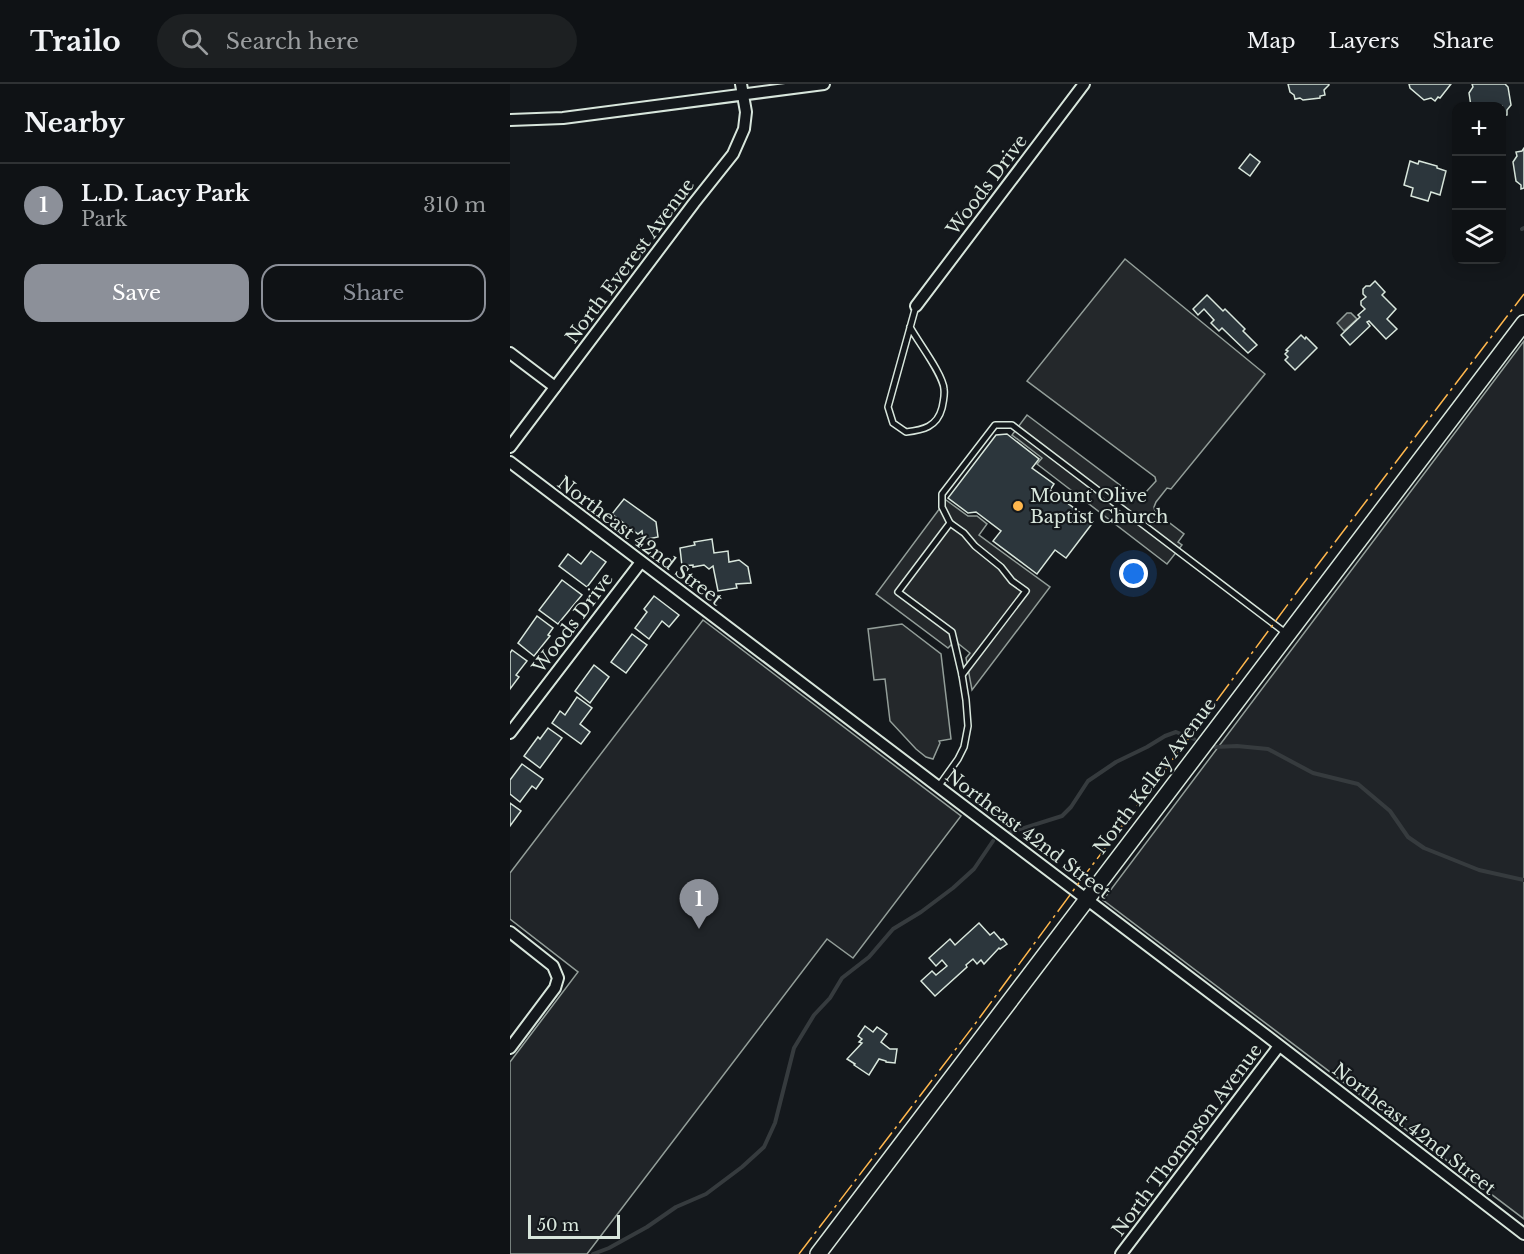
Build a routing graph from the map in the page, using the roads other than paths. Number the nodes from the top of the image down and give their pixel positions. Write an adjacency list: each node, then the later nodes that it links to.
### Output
1 (824, 84): 3 (street)
2 (1084, 84): 5 (street, Woods Drive)
3 (742, 90): 4 (street); 9 (street, North Everest Avenue)
4 (510, 120)
5 (916, 306): 7 (lane)
6 (1524, 323): 14 (street, North Kelley Avenue)
7 (910, 327): 7 (lane)
8 (510, 353): 9 (street)
9 (555, 387): 10 (street, North Everest Avenue)
10 (510, 447)
11 (510, 462): 13 (street, Northeast 42nd Street)
12 (950, 523): 14 (lane); 15 (lane); 15 (lane)
13 (641, 562): 16 (street, Woods Drive); 17 (street, Northeast 42nd Street)
14 (1288, 635): 18 (street, North Kelley Avenue)
15 (962, 675): 17 (lane)
16 (510, 733)
17 (938, 787): 18 (street, Northeast 42nd Street)
18 (1086, 899): 20 (street, Northeast 42nd Street); 23 (street, North Kelley Avenue)
19 (510, 932): 21 (street)
20 (1279, 1046): 22 (street, Northeast 42nd Street); 24 (street, North Thompson Avenue)
21 (510, 1048)
22 (1524, 1234)
23 (818, 1254)
24 (1121, 1254)

